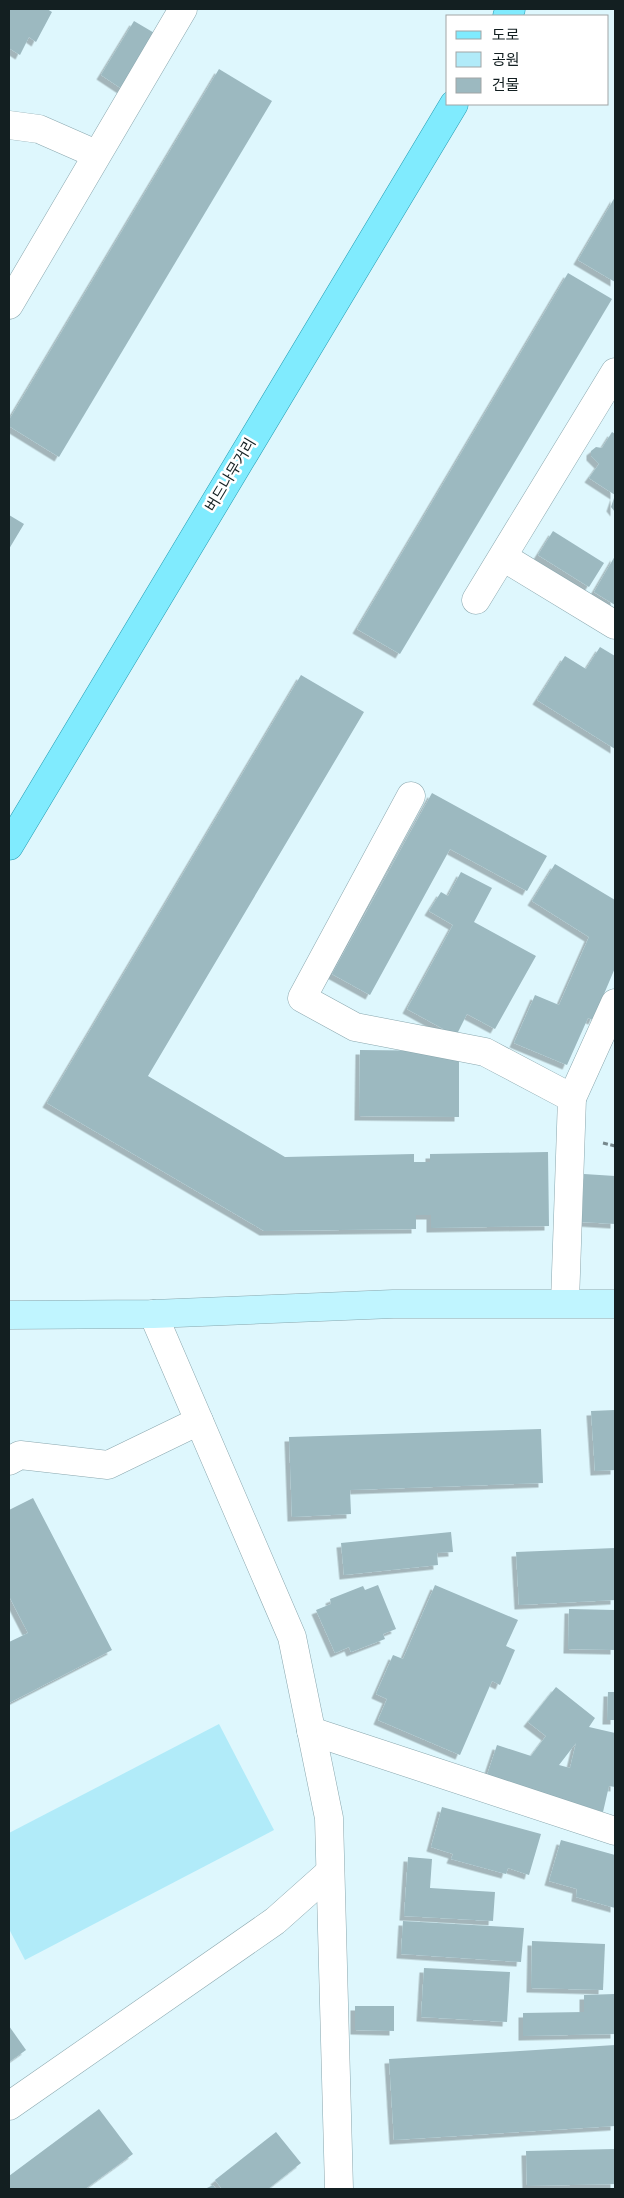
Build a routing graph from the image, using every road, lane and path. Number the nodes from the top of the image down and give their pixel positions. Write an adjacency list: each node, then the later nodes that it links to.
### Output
1 (183, 9): 4 (street)
2 (453, 105): 11 (main road, 버드나무거리)
3 (9, 125): 4 (street)
4 (96, 154): 5 (street)
5 (9, 305)
6 (615, 372): 7 (street)
7 (503, 557): 8 (street); 9 (street)
8 (476, 600)
9 (615, 625)
10 (411, 796): 13 (street)
11 (9, 846)
12 (615, 1003): 13 (street)
13 (572, 1098): 14 (street)
14 (565, 1302): 15 (main road); 16 (main road)
15 (615, 1304)
16 (153, 1314): 17 (main road); 18 (street)
17 (9, 1315)
18 (199, 1420): 19 (street); 20 (street)
19 (9, 1461)
20 (311, 1731): 21 (street); 22 (street)
21 (615, 1831)
22 (330, 1872): 23 (street); 24 (street)
23 (9, 2106)
24 (340, 2189)

